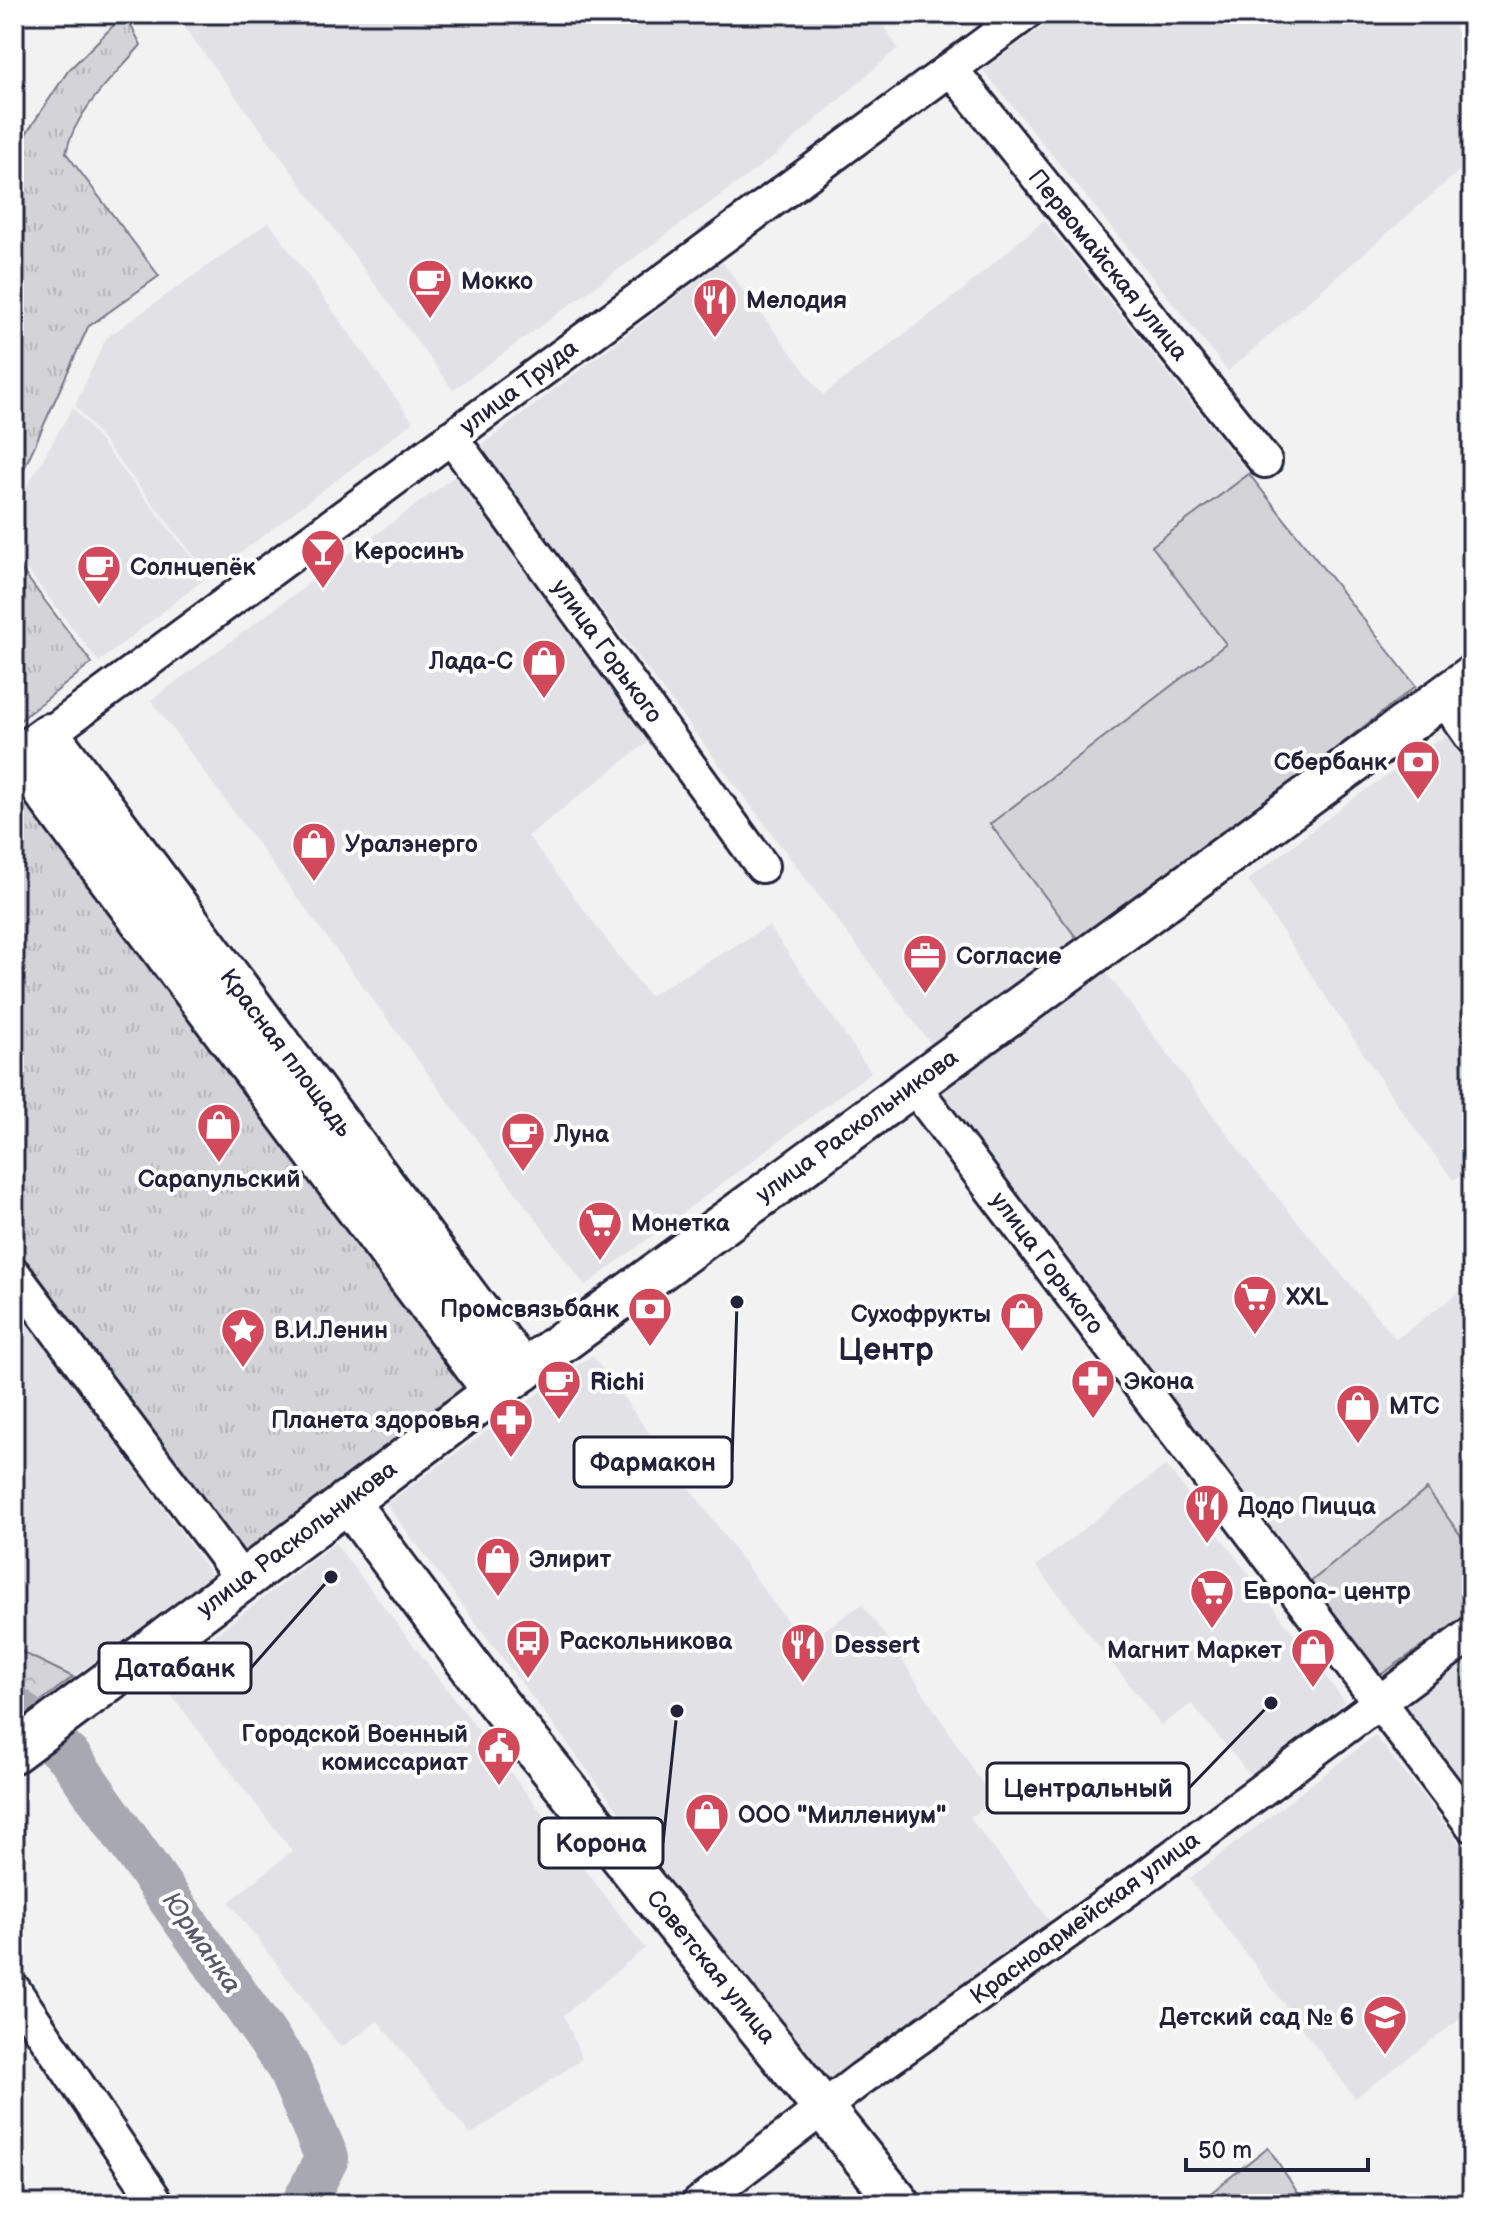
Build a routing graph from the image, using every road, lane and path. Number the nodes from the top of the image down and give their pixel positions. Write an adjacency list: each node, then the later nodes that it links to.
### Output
1 (1025, 14): 2 (street, улица Труда)
2 (951, 69): 3 (street, улица Труда); 4 (street, Первомайская улица)
3 (451, 437): 7 (street, улица Труда); 8 (street, улица Горького)
4 (1265, 461)
5 (1458, 687): 6 (street); 9 (main road, улица Раскольникова)
6 (1472, 738)
7 (27, 750): 11 (main road, Красная площадь)
8 (762, 866)
9 (912, 1084): 11 (main road, улица Раскольникова); 15 (street, улица Горького)
10 (14, 1274): 13 (street)
11 (509, 1382): 12 (main road, улица Раскольникова)
12 (347, 1501): 13 (main road, улица Раскольникова); 19 (main road, Советская улица)
13 (242, 1579): 16 (main road, улица Раскольникова)
14 (1472, 1633): 15 (street, Красноармейская улица)
15 (1378, 1702): 17 (street, улица Горького); 19 (street, Красноармейская улица)
16 (14, 1752)
17 (1472, 1825)
18 (14, 1990): 20 (street)
19 (823, 2107): 21 (street, Красноармейская улица); 22 (main road, Советская улица)
20 (158, 2204)
21 (698, 2204)
22 (900, 2204)

